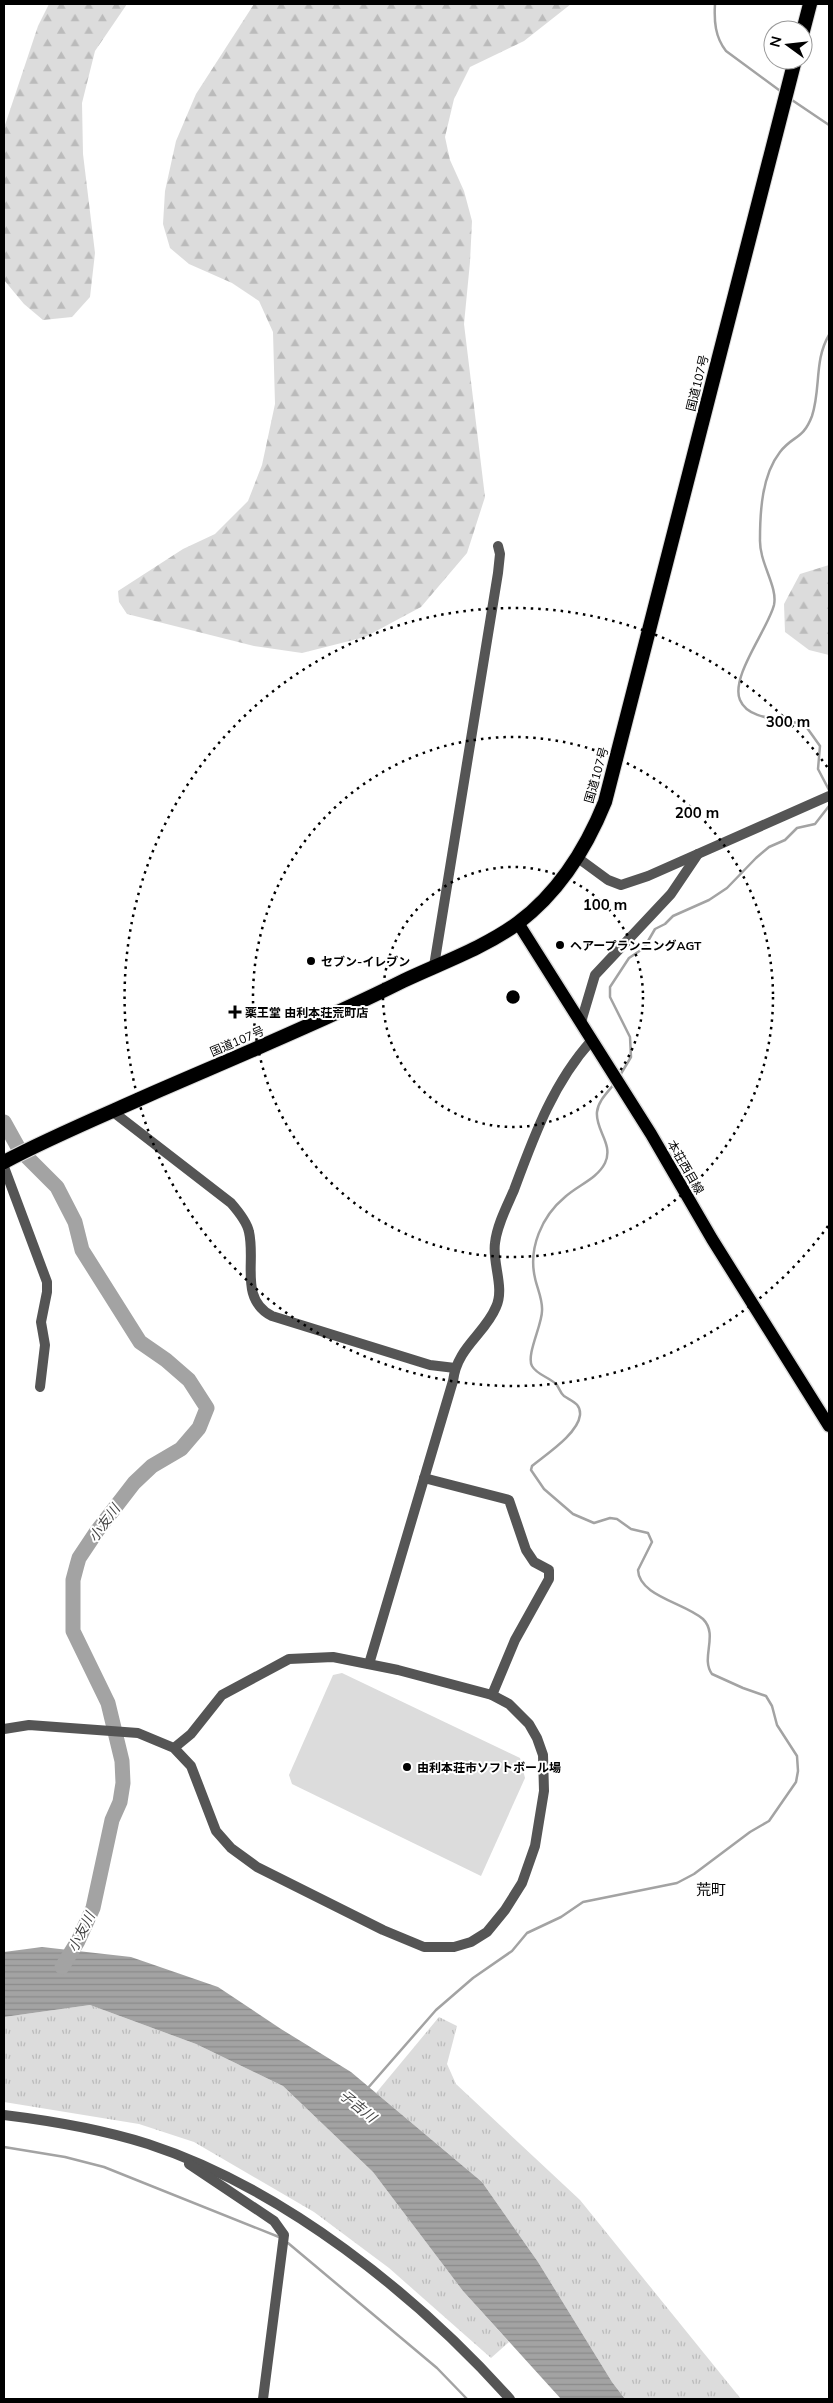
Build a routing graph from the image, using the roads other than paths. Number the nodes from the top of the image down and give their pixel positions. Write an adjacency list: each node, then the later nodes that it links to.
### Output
1 (810, 4): 2 (highway)
2 (806, 20)
3 (792, 70): 7 (highway, 国道107号)
4 (498, 546): 9 (street)
5 (829, 796): 6 (street)
6 (698, 854): 7 (street); 10 (street)
7 (578, 858): 8 (highway, 国道107号)
8 (518, 923): 9 (highway, 国道107号); 10 (main road, 本荘西目線)
9 (434, 966): 12 (highway, 国道107号)
10 (580, 1022): 11 (main road, 本荘西目線)
11 (592, 1040): 14 (street); 16 (main road, 本荘西目線)
12 (112, 1111): 13 (highway, 国道107号); 14 (street)
13 (6, 1162): 15 (street)
14 (454, 1368): 17 (street)
15 (40, 1387)
16 (829, 1426)
17 (424, 1478): 18 (street); 19 (street)
18 (369, 1664): 19 (street); 21 (street)
19 (492, 1695): 21 (street)
20 (4, 1729): 21 (street)
21 (174, 1748)
22 (4, 2114): 23 (street)
23 (178, 2156): 24 (street); 25 (street)
24 (263, 2399)
25 (510, 2399)

